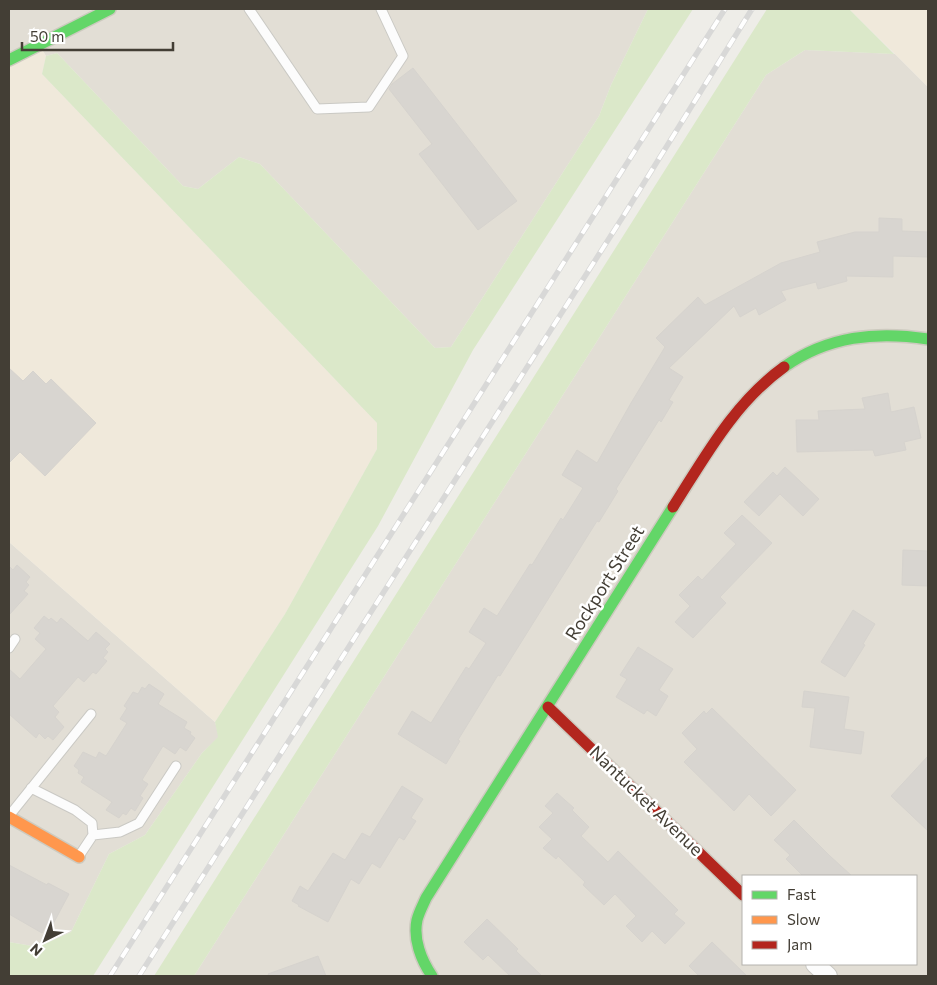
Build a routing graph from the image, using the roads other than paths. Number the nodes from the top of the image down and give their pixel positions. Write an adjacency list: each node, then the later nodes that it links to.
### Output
1 (110, 9): 4 (street)
2 (249, 9): 3 (lane)
3 (381, 9)
4 (9, 60)
5 (928, 338): 8 (street, Rockport Street)
6 (15, 640): 7 (lane)
7 (9, 648)
8 (548, 707): 15 (street, Nantucket Avenue); 17 (street, Rockport Street)
9 (91, 714): 11 (lane)
10 (176, 766): 13 (lane)
11 (31, 788): 12 (lane); 13 (lane)
12 (9, 817): 14 (street)
13 (93, 835): 14 (lane)
14 (79, 857)
15 (742, 894)
16 (815, 965): 18 (street)
17 (432, 976)
18 (828, 976)

